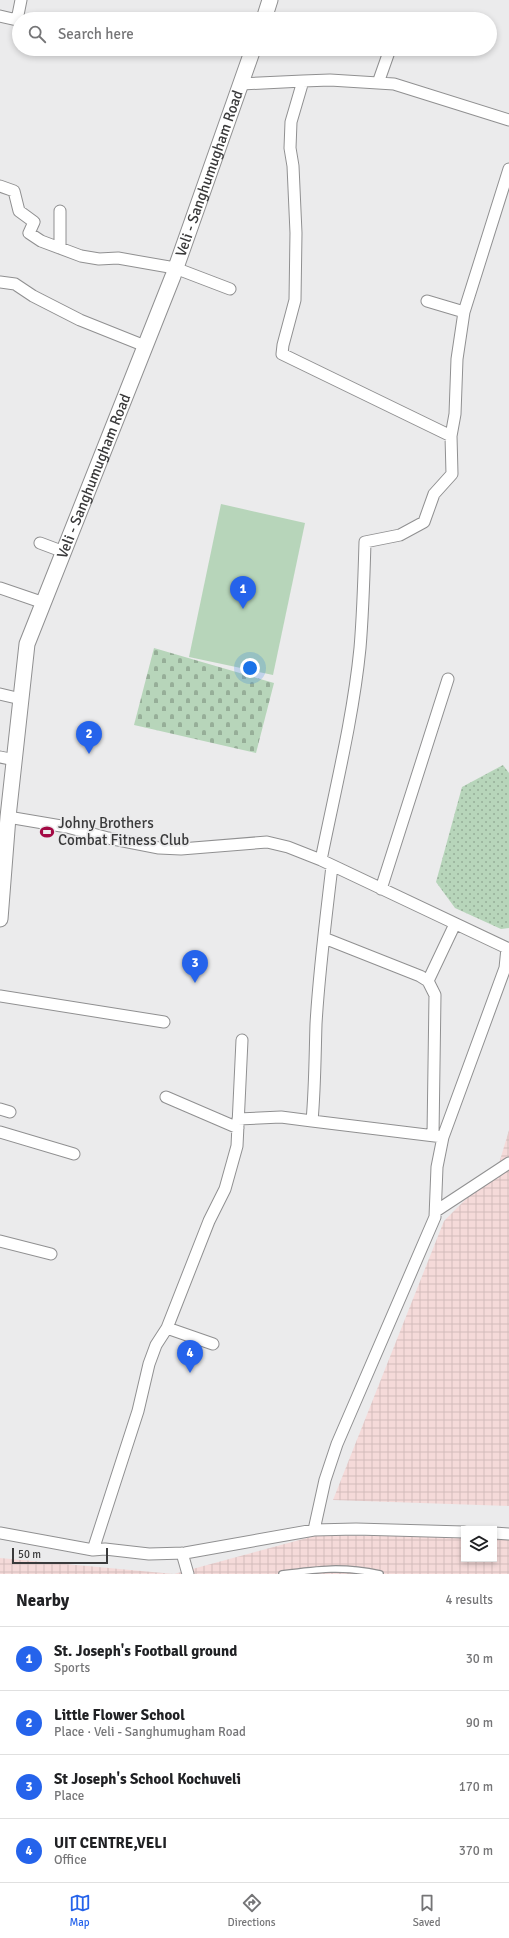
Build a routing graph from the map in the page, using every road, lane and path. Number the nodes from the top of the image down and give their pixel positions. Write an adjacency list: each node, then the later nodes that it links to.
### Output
1 (21, 0): 3 (street)
2 (270, 0): 4 (main road)
3 (19, 12)
4 (266, 12)
5 (0, 16): 6 (street)
6 (12, 19)
7 (251, 56): 11 (main road, Veli - Sanghumugham Road)
8 (388, 56): 10 (street)
9 (303, 81): 10 (street); 11 (street); 23 (street)
10 (378, 83): 12 (street)
11 (241, 84): 17 (main road, Veli - Sanghumugham Road)
12 (509, 120)
13 (509, 169): 21 (street)
14 (0, 186): 16 (street)
15 (60, 211): 16 (street)
16 (60, 248): 17 (street)
17 (175, 268): 19 (street); 22 (main road, Veli - Sanghumugham Road)
18 (0, 282): 22 (street)
19 (230, 289)
20 (427, 301): 21 (street)
21 (464, 312): 23 (street)
22 (145, 346): 25 (main road, Veli - Sanghumugham Road)
23 (451, 436): 34 (street)
24 (40, 543): 25 (street)
25 (64, 552): 27 (main road, Veli - Sanghumugham Road)
26 (0, 588): 27 (street)
27 (44, 603): 30 (main road, Veli - Sanghumugham Road)
28 (448, 679): 36 (street)
29 (0, 694): 30 (street)
30 (21, 699): 32 (main road, Veli - Sanghumugham Road)
31 (0, 756): 32 (street)
32 (15, 760): 33 (main road, Veli - Sanghumugham Road)
33 (8, 817): 34 (street); 37 (main road, Veli - Sanghumugham Road)
34 (320, 860): 35 (street)
35 (332, 866): 36 (street); 40 (street)
36 (381, 888): 39 (street)
37 (0, 914): 38 (main road, Veli - Sanghumugham Road)
38 (0, 919)
39 (455, 924): 41 (street); 42 (street)
40 (324, 938): 42 (street); 47 (street)
41 (508, 949): 50 (street)
42 (428, 981): 50 (street)
43 (0, 996): 44 (street)
44 (164, 1022)
45 (242, 1040): 48 (street)
46 (166, 1097): 48 (street)
47 (312, 1121): 48 (street); 50 (street)
48 (238, 1123): 56 (street)
49 (0, 1132): 51 (street)
50 (438, 1136): 53 (street)
51 (74, 1154)
52 (509, 1163): 53 (street)
53 (436, 1211): 58 (street)
54 (0, 1241): 55 (street)
55 (51, 1254)
56 (167, 1328): 57 (street); 63 (street)
57 (213, 1344)
58 (314, 1530): 59 (street); 64 (street)
59 (461, 1532)
60 (0, 1533): 63 (street)
61 (497, 1533): 62 (street)
62 (509, 1534)
63 (93, 1550): 64 (street)
64 (182, 1553): 65 (street)
65 (188, 1574)
66 (282, 1574): 67 (lane)
67 (380, 1574)

